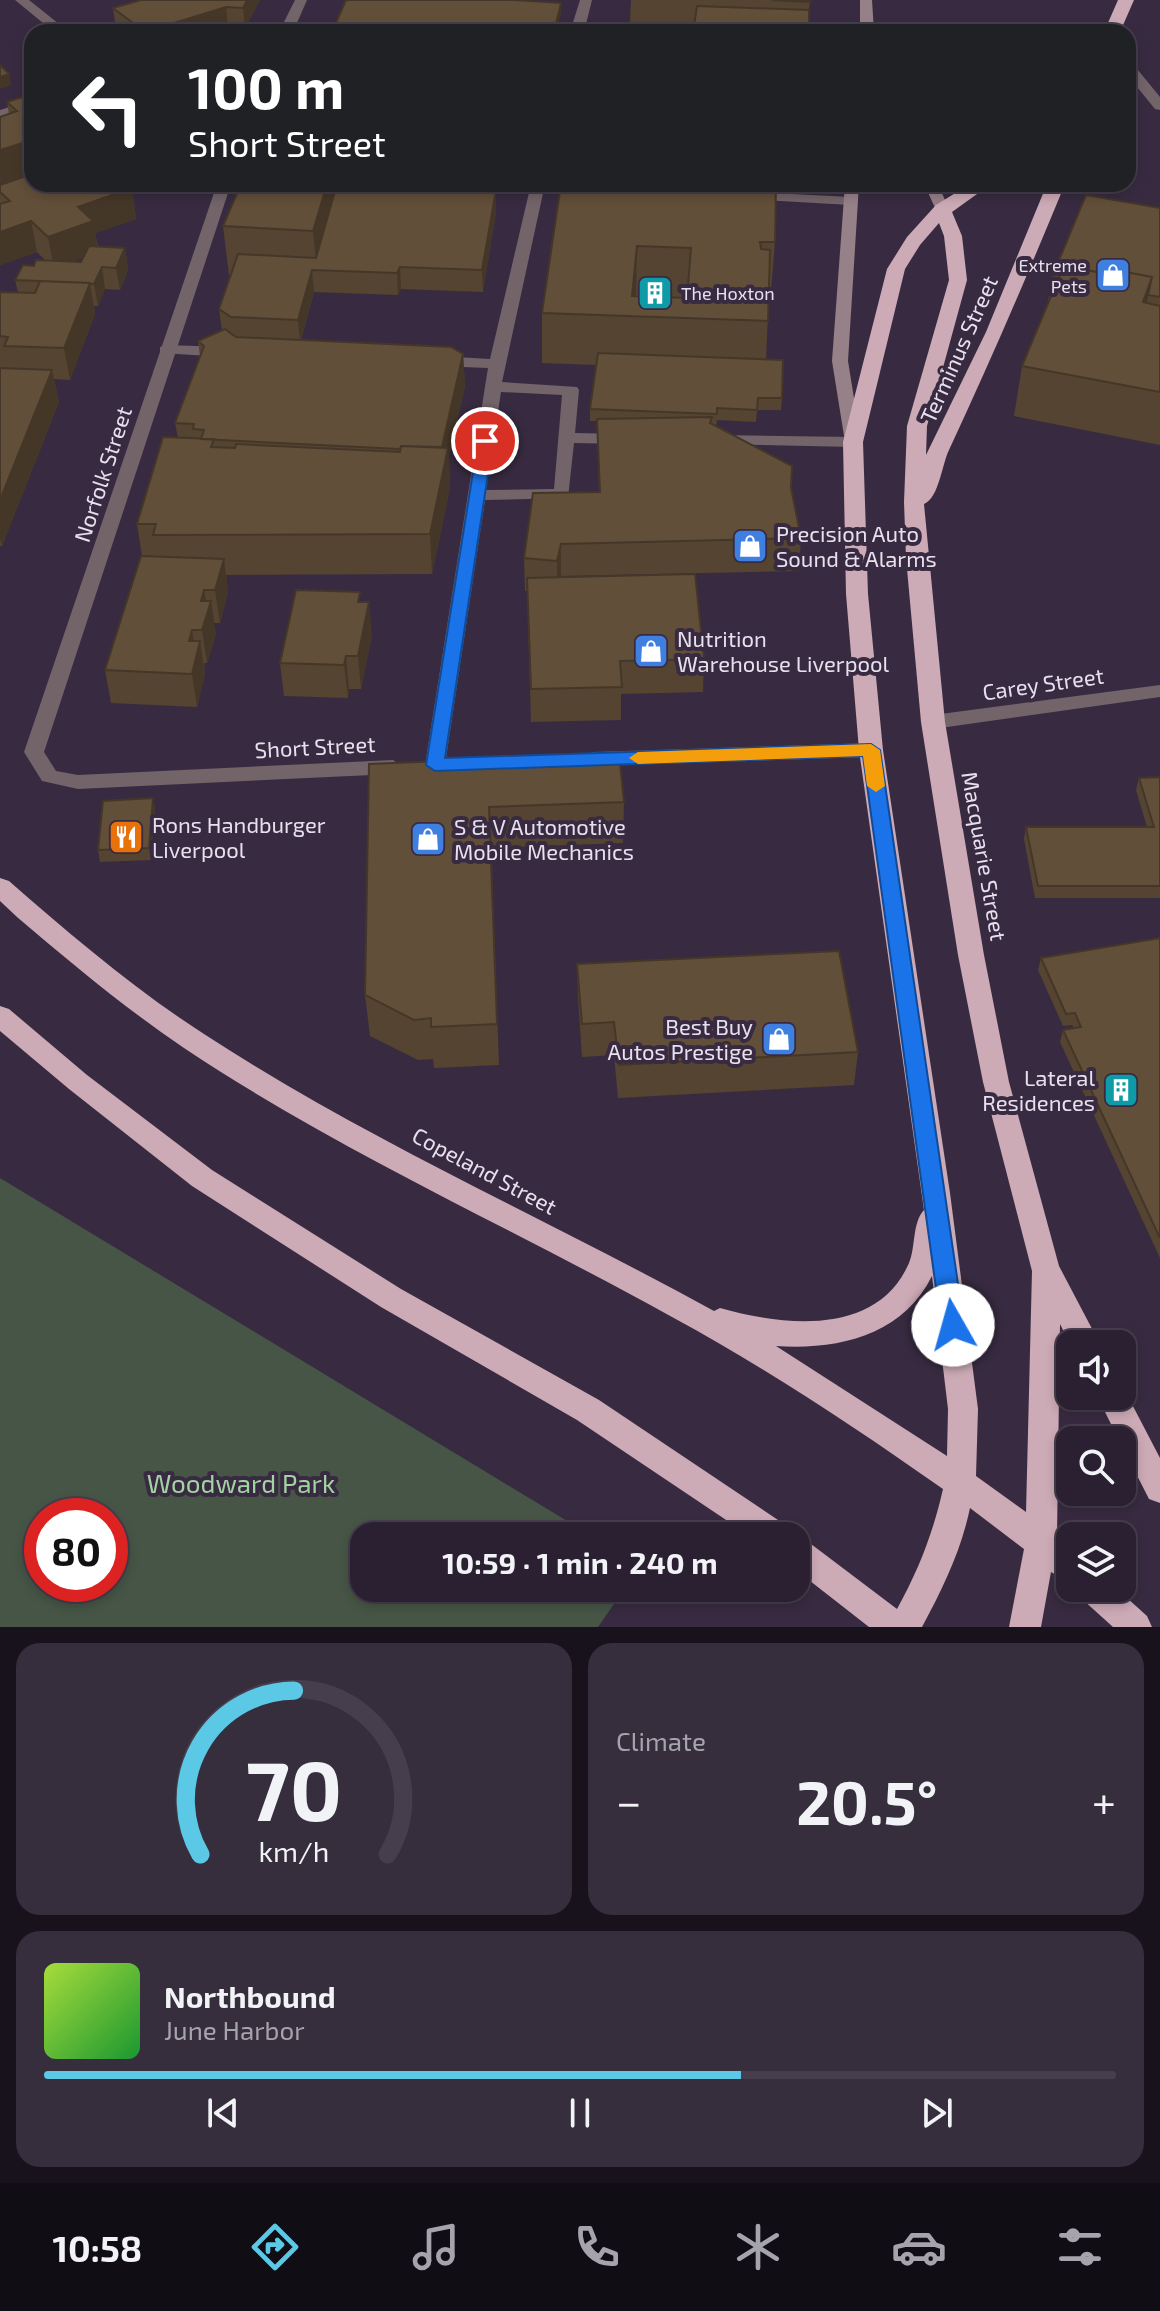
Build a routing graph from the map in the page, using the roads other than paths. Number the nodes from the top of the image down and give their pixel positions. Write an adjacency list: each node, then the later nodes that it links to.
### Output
1 (21, 0): 6 (street)
2 (301, 0): 7 (street)
3 (586, 0): 8 (street)
4 (866, 0): 9 (street)
5 (1126, 0): 10 (highway)
6 (52, 24)
7 (290, 24)
8 (579, 24)
9 (867, 24)
10 (1116, 24)
11 (1136, 77): 12 (street)
12 (1160, 106)
13 (24, 107): 14 (street)
14 (0, 115)
15 (221, 192): 23 (street, Norfolk Street)
16 (536, 192): 26 (street)
17 (852, 192): 21 (street); 31 (street)
18 (935, 192): 22 (street, Macquarie Street)
19 (969, 192): 22 (highway)
20 (1053, 192): 33 (highway, Terminus Street)
21 (742, 196)
22 (942, 209): 31 (highway); 33 (highway, Macquarie Street)
23 (166, 350): 24 (street); 38 (street, Norfolk Street)
24 (245, 353)
25 (418, 361): 26 (street)
26 (497, 364): 27 (street)
27 (494, 387): 28 (street); 32 (street)
28 (566, 438): 29 (street); 32 (street)
29 (642, 439)
30 (702, 440): 31 (street)
31 (853, 442): 36 (highway)
32 (477, 495): 38 (street, Short Street)
33 (916, 538): 35 (highway, Macquarie Street)
34 (1160, 691): 35 (street, Carey Street)
35 (933, 722): 42 (highway, Macquarie Street)
36 (871, 750): 37 (street); 41 (highway)
37 (575, 760)
38 (49, 776)
39 (0, 887): 43 (highway, Copeland Street)
40 (0, 1016): 48 (highway)
41 (936, 1193): 43 (highway); 46 (highway)
42 (1046, 1271): 44 (highway); 49 (highway, Macquarie Street)
43 (685, 1309): 46 (highway, Copeland Street)
44 (1078, 1330)
45 (1119, 1410): 47 (highway)
46 (960, 1482): 49 (highway, Copeland Street); 54 (highway)
47 (1160, 1489)
48 (755, 1522)
49 (1041, 1541): 50 (highway, Copeland Street); 55 (highway, Macquarie Street)
50 (1056, 1555)
51 (810, 1562): 53 (highway)
52 (1108, 1602): 56 (highway)
53 (895, 1627)
54 (905, 1627)
55 (1025, 1627)
56 (1136, 1627)

